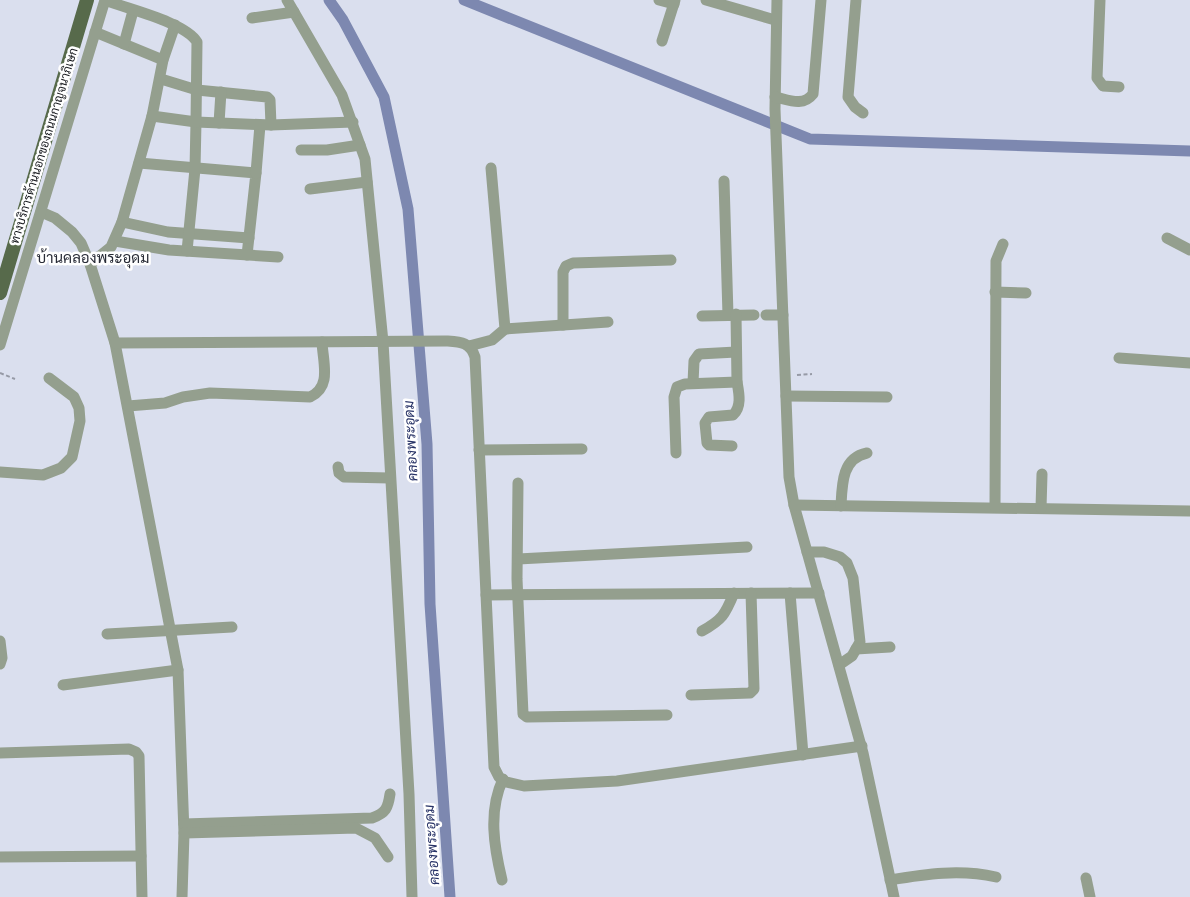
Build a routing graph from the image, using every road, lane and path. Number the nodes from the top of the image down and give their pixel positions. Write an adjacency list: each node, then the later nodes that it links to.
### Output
1 (87, 0): 54 (main road, ทางบริการด้านนอกของถนนกาญจนาภิเษก)
2 (105, 0): 11 (street); 16 (street)
3 (287, 0): 12 (street)
4 (659, 0): 10 (street)
5 (706, 0): 14 (street)
6 (777, 0): 14 (street)
7 (821, 0): 24 (street)
8 (856, 0): 25 (street)
9 (1100, 0): 21 (street)
10 (674, 2): 17 (street)
11 (133, 11): 15 (street); 18 (street)
12 (294, 12): 13 (street); 28 (street)
13 (252, 18)
14 (774, 20): 24 (street)
15 (175, 25): 19 (street); 22 (street)
16 (95, 32): 18 (street); 40 (street)
17 (662, 41)
18 (124, 44): 19 (street)
19 (163, 60): 20 (street)
20 (161, 79): 22 (street); 26 (street)
21 (1119, 88)
22 (197, 90): 23 (street); 27 (street)
23 (220, 92): 29 (street); 30 (street)
24 (775, 97): 57 (street)
25 (863, 113)
26 (152, 116): 27 (street); 33 (street)
27 (196, 122): 29 (street); 35 (street)
28 (353, 122): 30 (street); 31 (street)
29 (219, 123): 30 (street)
30 (265, 125): 36 (street)
31 (360, 145): 32 (street); 37 (street)
32 (301, 150)
33 (139, 163): 35 (street); 41 (street)
34 (491, 168): 61 (street)
35 (195, 169): 36 (street); 42 (street)
36 (256, 173): 43 (street)
37 (367, 182): 39 (street); 63 (street)
38 (724, 182): 56 (street)
39 (310, 189)
40 (41, 212): 52 (street); 65 (street)
41 (122, 222): 42 (street); 45 (street)
42 (188, 234): 43 (street); 48 (street)
43 (249, 238): 49 (street)
44 (1167, 238): 47 (street)
45 (115, 241): 48 (street); 52 (street)
46 (1003, 244): 53 (street)
47 (1190, 250)
48 (186, 251): 49 (street)
49 (247, 254): 50 (street)
50 (278, 257)
51 (671, 260): 60 (street)
52 (90, 264): 64 (street)
53 (996, 292): 55 (street); 92 (street)
54 (0, 293)
55 (1026, 293)
56 (732, 315): 57 (street); 58 (street); 67 (street)
57 (783, 315): 72 (street)
58 (702, 316)
59 (608, 322): 60 (street)
60 (563, 325): 61 (street)
61 (505, 329): 66 (street)
62 (322, 342): 63 (street); 64 (street); 79 (street)
63 (383, 342): 66 (street); 88 (street)
64 (115, 343): 79 (street)
65 (0, 345)
66 (469, 346): 82 (street)
67 (736, 352): 75 (street); 76 (street)
68 (1119, 358): 69 (street)
69 (1190, 363)
70 (0, 373): 74 (path)
71 (812, 374): 72 (path)
72 (785, 375): 77 (street)
73 (49, 378): 86 (street)
74 (15, 379)
75 (737, 382): 76 (street); 80 (street)
76 (693, 383): 84 (street)
77 (786, 396): 78 (street); 90 (street)
78 (887, 396)
79 (128, 406): 105 (street)
80 (732, 446)
81 (582, 449): 82 (street)
82 (479, 450): 102 (street)
83 (867, 453): 91 (street)
84 (676, 454)
85 (338, 467): 88 (street)
86 (0, 472)
87 (1042, 474): 93 (street)
88 (390, 478): 132 (street)
89 (518, 483): 97 (street)
90 (794, 505): 91 (street); 96 (street)
91 (841, 506): 92 (street)
92 (995, 508): 93 (street)
93 (1041, 508): 94 (street)
94 (1190, 511)
95 (747, 547): 97 (street)
96 (808, 552): 98 (street); 110 (street)
97 (518, 559): 103 (street)
98 (819, 592): 101 (street); 112 (street)
99 (734, 593): 100 (street); 103 (street); 106 (street)
100 (751, 593): 101 (street); 115 (street)
101 (790, 593): 119 (street)
102 (486, 595): 103 (street); 120 (street)
103 (518, 595): 116 (street)
104 (232, 627): 105 (street)
105 (172, 631): 107 (street); 113 (street)
106 (702, 631)
107 (107, 634)
108 (0, 641): 111 (street)
109 (890, 647): 110 (street)
110 (856, 649): 112 (street)
111 (0, 664)
112 (839, 665): 117 (street)
113 (178, 670): 114 (street); 122 (street)
114 (63, 685)
115 (691, 695)
116 (667, 715)
117 (862, 746): 119 (street); 129 (street)
118 (0, 753): 123 (street)
119 (803, 755): 120 (street)
120 (503, 779): 128 (street)
121 (390, 794): 122 (street)
122 (184, 828): 125 (street); 131 (street)
123 (141, 856): 124 (street); 130 (street)
124 (0, 857)
125 (388, 857)
126 (996, 877): 129 (street)
127 (1086, 878): 134 (street)
128 (502, 880)
129 (890, 880): 133 (street)
130 (142, 897)
131 (182, 897)
132 (412, 897)
133 (894, 897)
134 (1090, 897)

